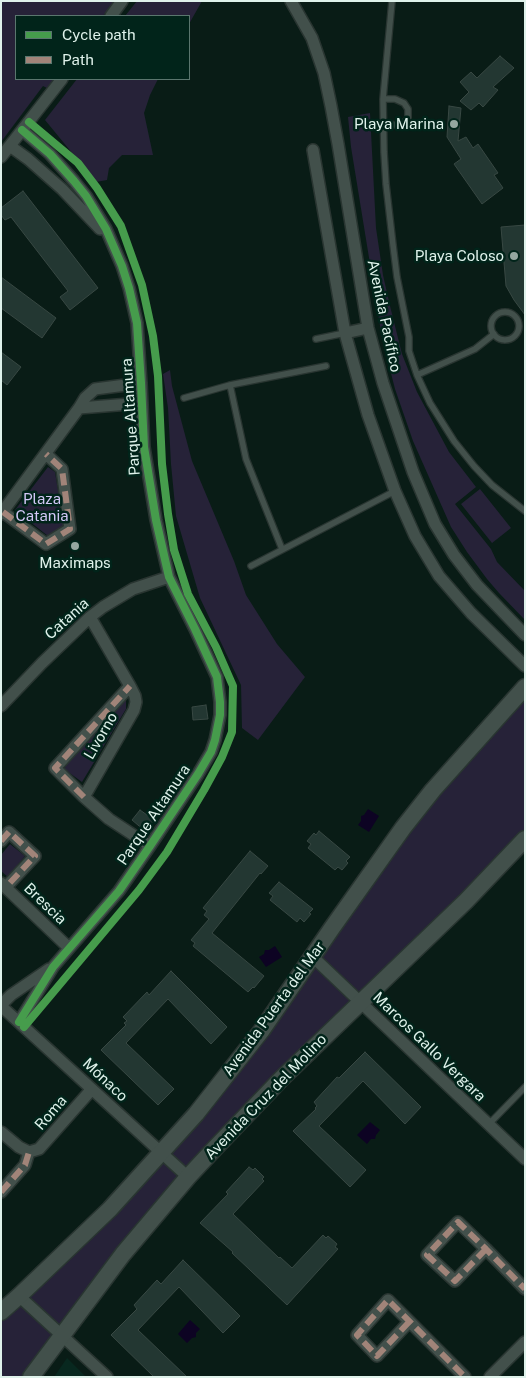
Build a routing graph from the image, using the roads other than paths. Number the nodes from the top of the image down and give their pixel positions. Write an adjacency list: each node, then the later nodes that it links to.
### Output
1 (122, 1): 4 (street)
2 (290, 1): 13 (street, Avenida Pacífico)
3 (392, 1): 6 (lane)
4 (112, 15)
5 (61, 80): 8 (street)
6 (383, 99): 7 (lane); 7 (lane)
7 (383, 124): 18 (lane)
8 (22, 130): 9 (street); 12 (street, Parque Altamura)
9 (10, 146): 11 (street); 12 (street, Parque Altamura)
10 (313, 150): 14 (street)
11 (1, 157)
12 (114, 246): 19 (street, Parque Altamura)
13 (368, 328): 14 (street); 26 (street, Avenida Pacífico)
14 (345, 334): 16 (lane); 25 (street)
15 (494, 334): 15 (lane); 18 (lane)
16 (316, 339)
17 (326, 366): 20 (lane)
18 (417, 375): 27 (lane)
19 (141, 383): 22 (street, Parque Altamura); 23 (street)
20 (230, 385): 21 (lane); 30 (lane)
21 (184, 398)
22 (142, 403): 23 (street); 32 (street, Parque Altamura)
23 (79, 408): 24 (street)
24 (46, 454): 28 (street); 28 (street)
25 (395, 491): 29 (street); 30 (lane)
26 (428, 510): 29 (street); 34 (street, Avenida Pacífico)
27 (525, 510)
28 (2, 513)
29 (407, 519): 35 (street)
30 (282, 549): 31 (lane)
31 (251, 566)
32 (169, 577): 33 (street, Catania); 42 (street, Parque Altamura)
33 (90, 617): 36 (street, Livorno); 38 (street, Catania)
34 (525, 635)
35 (525, 666)
36 (130, 686): 39 (street, Livorno); 39 (street)
37 (525, 687): 45 (street, Avenida Puerta del Mar)
38 (1, 706)
39 (84, 797): 42 (street)
40 (525, 839): 47 (street, Avenida Cruz del Molino)
41 (1, 841): 43 (street)
42 (150, 846): 44 (street, Parque Altamura)
43 (3, 885): 44 (street, Brescia)
44 (68, 947): 46 (street, Parque Altamura)
45 (313, 957): 47 (street, Marcos Gallo Vergara); 55 (street, Avenida Puerta del Mar)
46 (52, 967): 48 (street, Parque Altamura); 49 (street, Parque Altamura)
47 (362, 1002): 52 (street, Marcos Gallo Vergara); 57 (street, Avenida Cruz del Molino)
48 (1, 1005): 49 (street, Mónaco)
49 (19, 1022): 51 (street, Mónaco)
50 (525, 1087): 52 (lane)
51 (92, 1089): 54 (street, Roma); 55 (street, Mónaco)
52 (489, 1124): 56 (street, Marcos Gallo Vergara)
53 (1, 1132): 54 (street)
54 (29, 1152): 58 (street, Roma)
55 (161, 1153): 57 (street, Mónaco); 61 (street, Avenida Puerta del Mar)
56 (525, 1158)
57 (188, 1177): 64 (street, Avenida Cruz del Molino)
58 (1, 1192)
59 (486, 1249): 59 (street); 60 (street)
60 (525, 1289)
61 (20, 1296): 62 (street, Avenida Puerta del Mar); 64 (street)
62 (1, 1312)
63 (409, 1322): 63 (street); 68 (street)
64 (62, 1334): 66 (street, Avenida Cruz del Molino); 67 (street)
65 (525, 1342): 69 (street)
66 (31, 1377)
67 (107, 1377)
68 (465, 1377)
69 (490, 1377)

